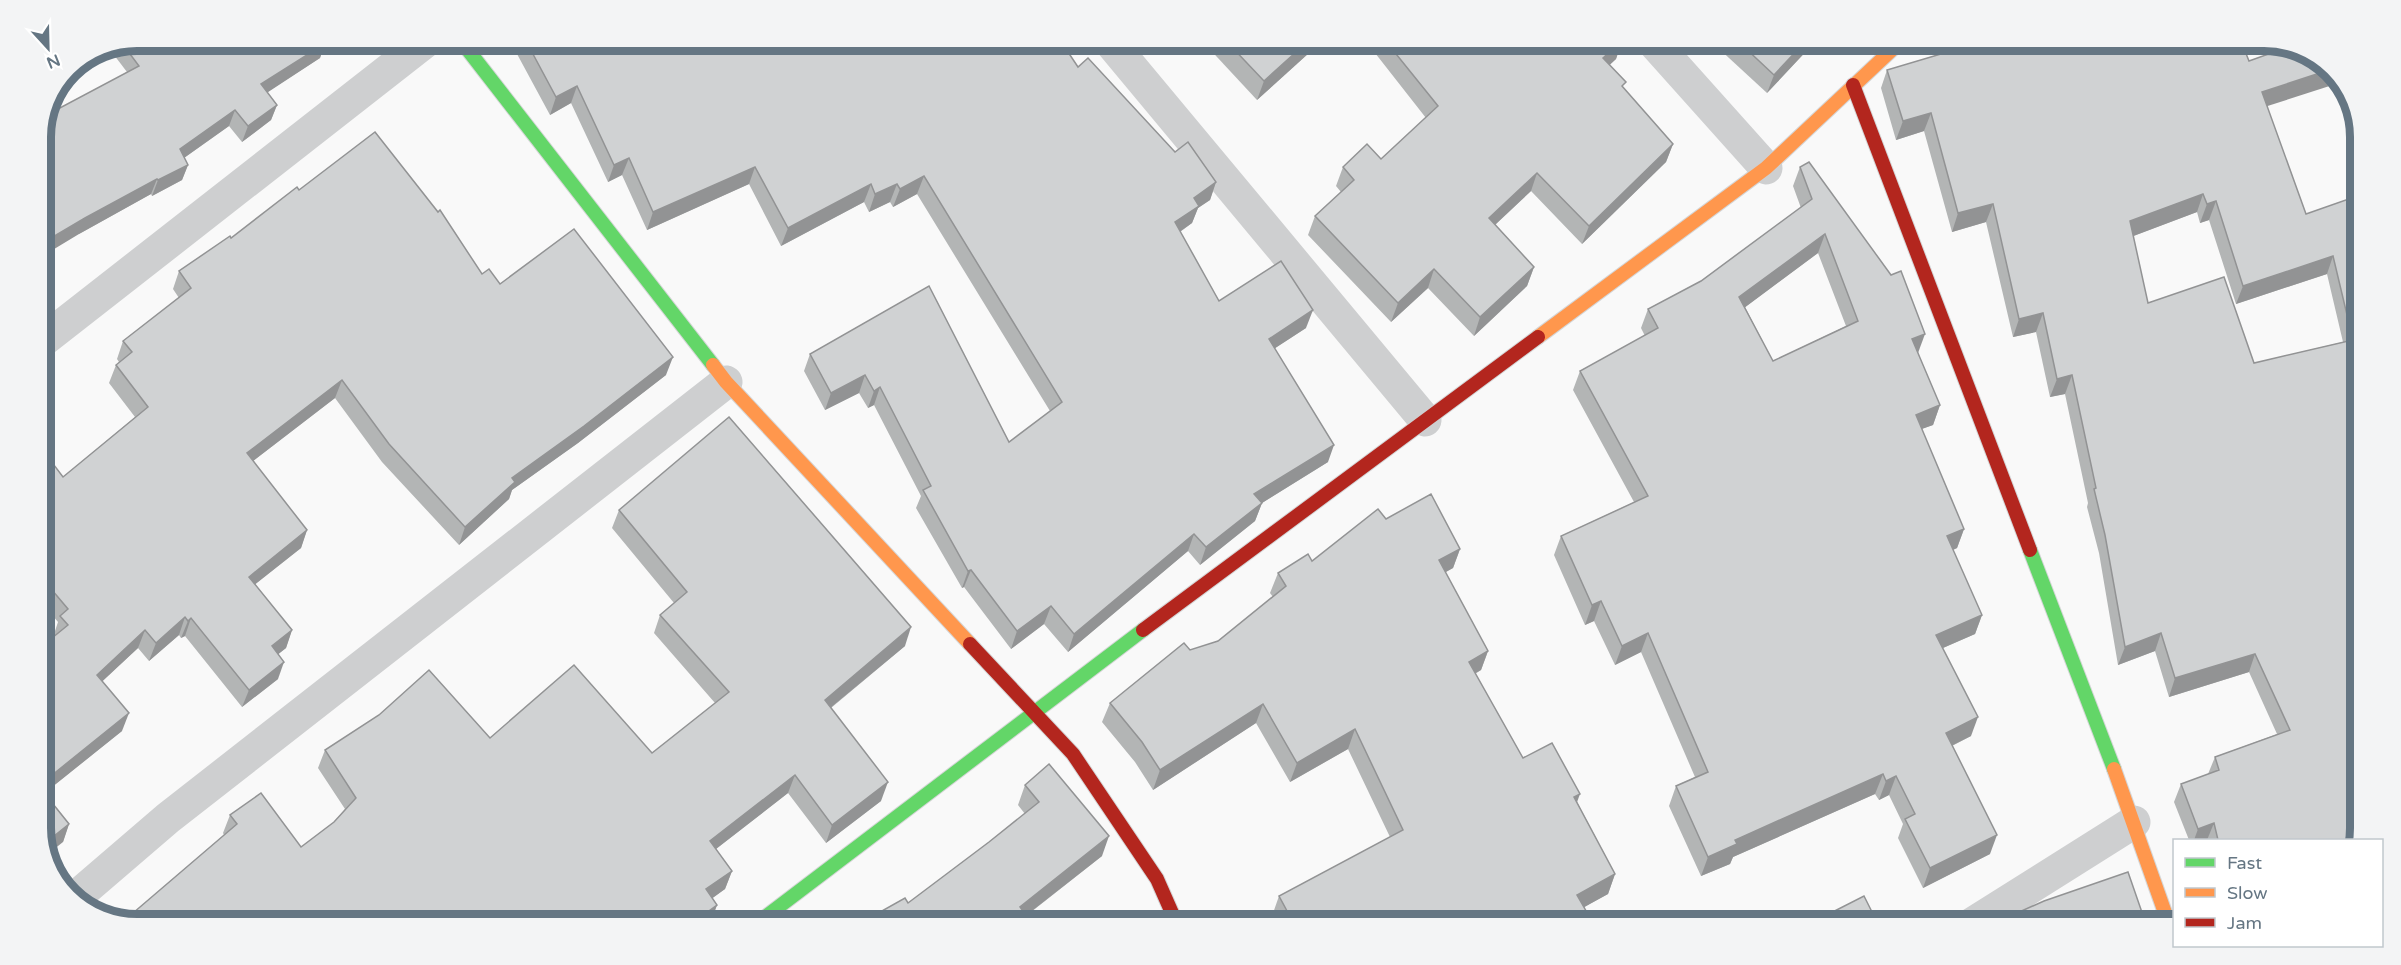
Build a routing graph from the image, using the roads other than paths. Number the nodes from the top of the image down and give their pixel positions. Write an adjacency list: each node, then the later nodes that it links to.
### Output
1 (413, 51): 8 (street)
2 (469, 51): 9 (street)
3 (1118, 51): 10 (street)
4 (1661, 51): 7 (street)
5 (1890, 51): 6 (street)
6 (1853, 85): 7 (street); 12 (street)
7 (1766, 168): 10 (street)
8 (51, 334)
9 (726, 382): 11 (street); 13 (street)
10 (1425, 420): 11 (street)
11 (1033, 712): 14 (street); 15 (street)
12 (2134, 822): 16 (street); 17 (street)
13 (81, 893)
14 (769, 914)
15 (1172, 914)
16 (1988, 914)
17 (2166, 914)

